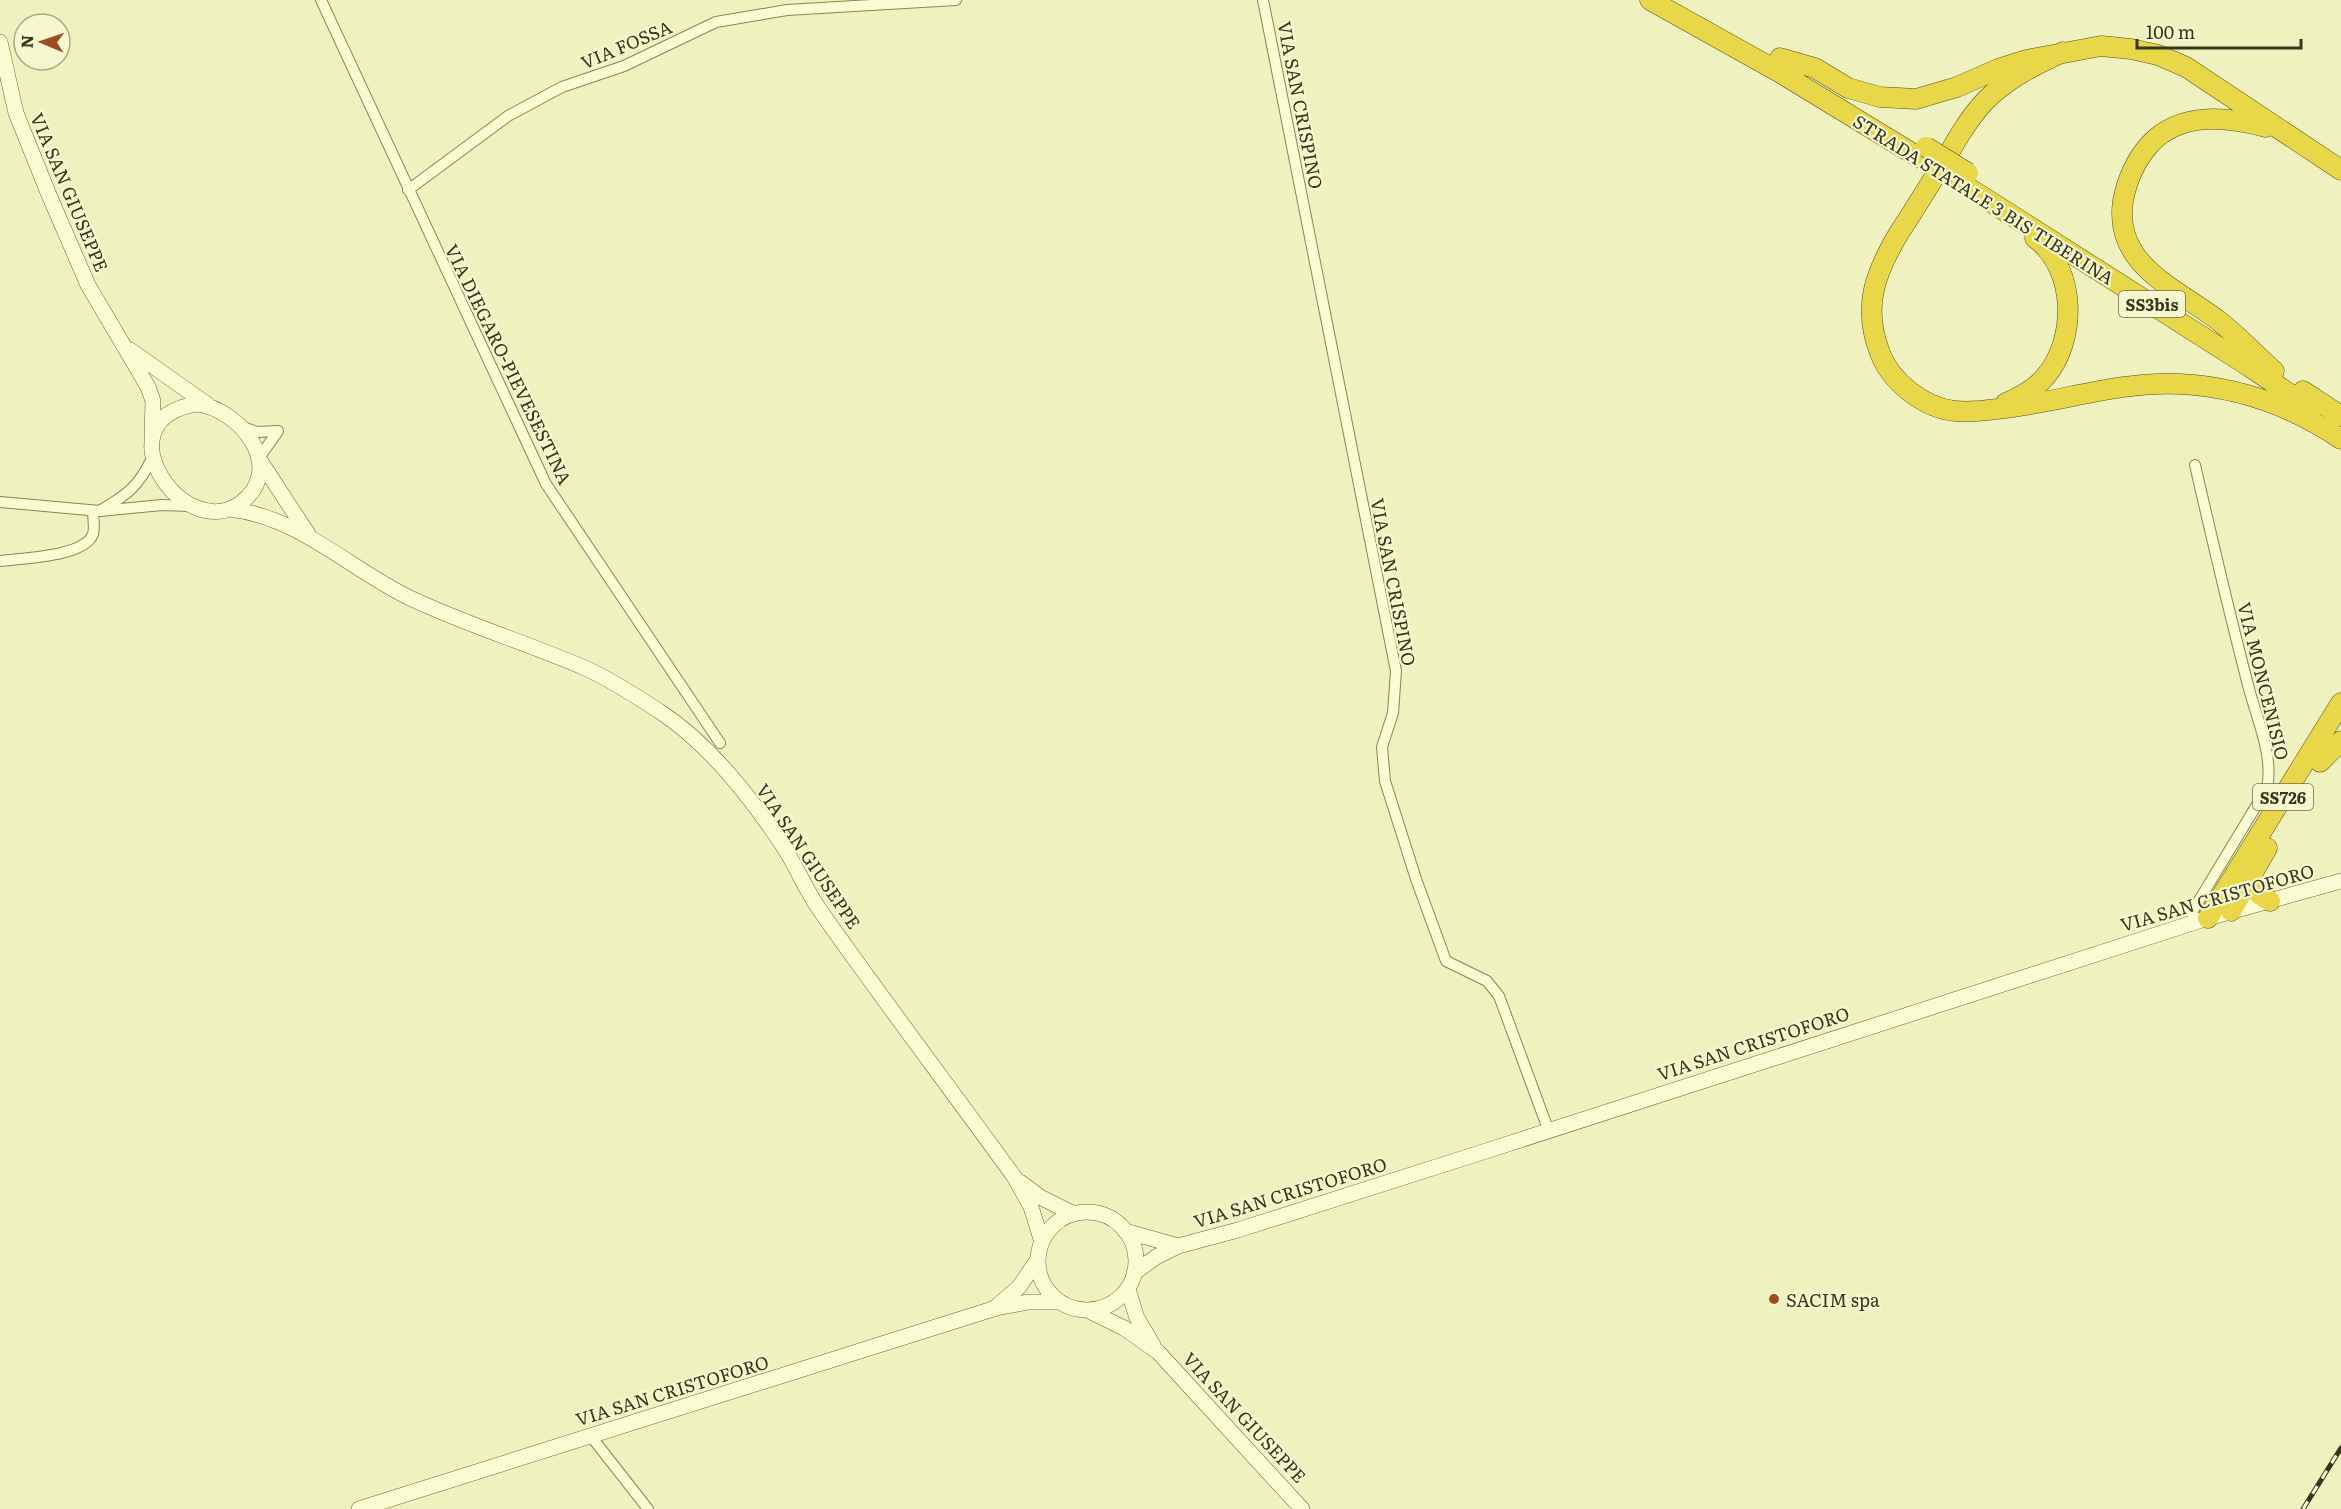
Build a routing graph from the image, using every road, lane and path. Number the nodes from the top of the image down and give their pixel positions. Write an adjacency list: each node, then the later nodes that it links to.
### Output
1 (321, 0): 15 (street)
2 (956, 0): 15 (street, VIA FOSSA)
3 (1263, 0): 44 (street, VIA SAN CRISPINO)
4 (1650, 0): 6 (highway, STRADA STATALE 3 BIS TIBERINA / SS3bis)
5 (1676, 0): 6 (highway, STRADA STATALE 3 BIS TIBERINA / SS3bis)
6 (1724, 34): 9 (highway, STRADA STATALE 3 BIS TIBERINA / SS3bis)
7 (0, 42): 11 (main road, VIA SAN GIUSEPPE)
8 (2062, 52): 9 (highway); 12 (highway); 19 (highway)
9 (1779, 65): 14 (highway, STRADA STATALE 3 BIS TIBERINA / SS3bis, bridge)
10 (0, 91): 11 (main road)
11 (15, 113): 16 (main road, VIA SAN GIUSEPPE)
12 (2283, 131): 13 (highway); 17 (highway)
13 (2341, 170)
14 (1964, 178): 17 (highway, STRADA STATALE 3 BIS TIBERINA / SS3bis); 19 (highway); 22 (highway, STRADA STATALE 3 BIS TIBERINA / SS3bis)
15 (408, 190): 37 (street, VIA DIEGARO-PIEVESESTINA)
16 (125, 348): 18 (main road, VIA SAN GIUSEPPE); 23 (main road, VIA SAN GIUSEPPE)
17 (2277, 374): 20 (highway, STRADA STATALE 3 BIS TIBERINA / SS3bis)
18 (208, 405): 21 (main road); 23 (main road)
19 (1987, 410): 24 (highway)
20 (2341, 416)
21 (241, 426): 26 (main road); 26 (street)
22 (2341, 429)
23 (152, 438): 25 (main road)
24 (2341, 439)
25 (152, 458): 29 (main road); 31 (street)
26 (259, 458): 30 (main road); 32 (main road, VIA SAN GIUSEPPE)
27 (2195, 465): 43 (street, VIA MONCENISIO)
28 (0, 502): 31 (street)
29 (194, 506): 30 (main road); 31 (street)
30 (230, 508): 32 (main road, VIA SAN GIUSEPPE)
31 (97, 511): 33 (street)
32 (309, 537): 45 (main road, VIA SAN GIUSEPPE)
33 (0, 561)
34 (2341, 703): 43 (highway, SS726)
35 (2341, 728): 38 (highway, SS726)
36 (2341, 741): 38 (highway)
37 (720, 743)
38 (2320, 762): 39 (highway, SS726)
39 (2254, 869): 41 (highway); 42 (highway, SS726)
40 (2341, 881): 41 (main road, VIA SAN CRISTOFORO)
41 (2270, 901): 42 (main road, VIA SAN CRISTOFORO)
42 (2231, 911): 43 (main road, VIA SAN CRISTOFORO)
43 (2202, 920): 44 (main road, VIA SAN CRISTOFORO)
44 (1548, 1129): 49 (main road, VIA SAN CRISTOFORO)
45 (1015, 1178): 46 (main road, VIA SAN GIUSEPPE); 48 (main road, VIA SAN GIUSEPPE)
46 (1074, 1214): 47 (main road); 48 (main road)
47 (1125, 1231): 49 (main road, VIA SAN CRISTOFORO); 51 (main road)
48 (1042, 1242): 50 (main road)
49 (1178, 1246): 51 (main road, VIA SAN CRISTOFORO)
50 (1038, 1260): 53 (main road); 54 (main road, VIA SAN CRISTOFORO)
51 (1134, 1272): 52 (main road)
52 (1128, 1288): 55 (main road); 56 (main road, VIA SAN GIUSEPPE)
53 (1060, 1302): 54 (main road, VIA SAN CRISTOFORO); 55 (main road)
54 (996, 1308): 57 (main road, VIA SAN CRISTOFORO)
55 (1087, 1310): 56 (main road, VIA SAN GIUSEPPE)
56 (1158, 1352): 60 (main road, VIA SAN GIUSEPPE)
57 (590, 1435): 58 (main road, VIA SAN CRISTOFORO); 59 (street)
58 (359, 1509)
59 (648, 1509)
60 (1302, 1509)

